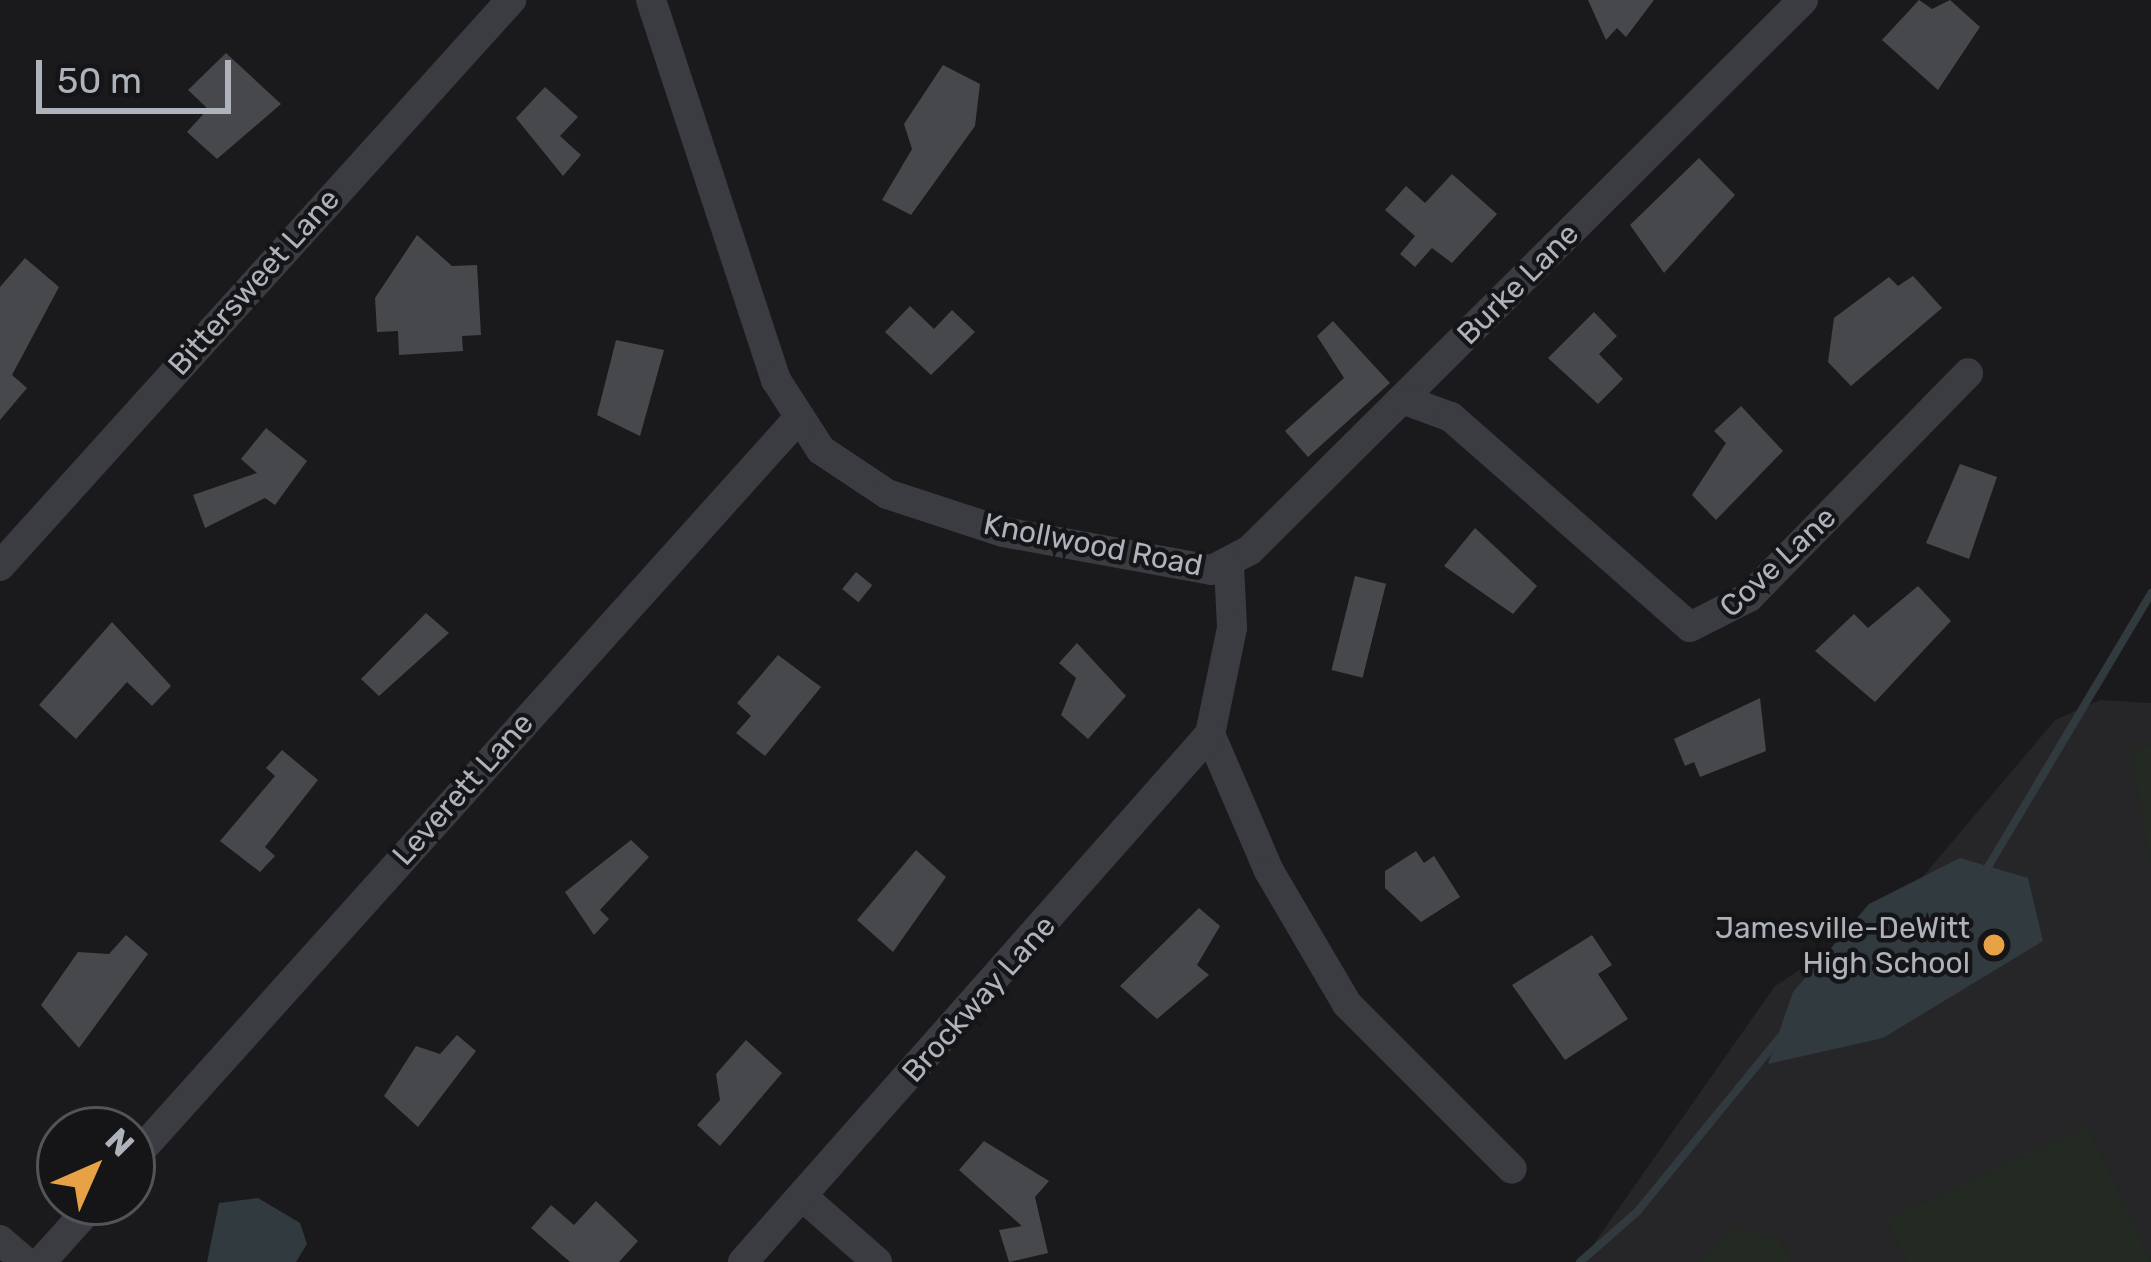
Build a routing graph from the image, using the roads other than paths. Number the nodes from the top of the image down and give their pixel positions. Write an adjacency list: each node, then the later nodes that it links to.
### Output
1 (511, 0): 7 (street, Bittersweet Lane)
2 (651, 0): 6 (street)
3 (1803, 0): 5 (street, Burke Lane)
4 (1968, 373): 5 (street, Cove Lane)
5 (1402, 399): 8 (street, Burke Lane)
6 (797, 420): 8 (street, Knollwood Road); 10 (street, Leverett Lane)
7 (0, 566)
8 (1229, 566): 9 (street, Knollwood Road)
9 (1210, 734): 11 (street); 12 (street, Brockway Lane)
10 (156, 1133)
11 (1512, 1169)
12 (802, 1196): 17 (street, Brockway Lane); 18 (street)
13 (73, 1226): 16 (street)
14 (0, 1240): 15 (street)
15 (25, 1262)
16 (41, 1262)
17 (743, 1262)
18 (877, 1262)

